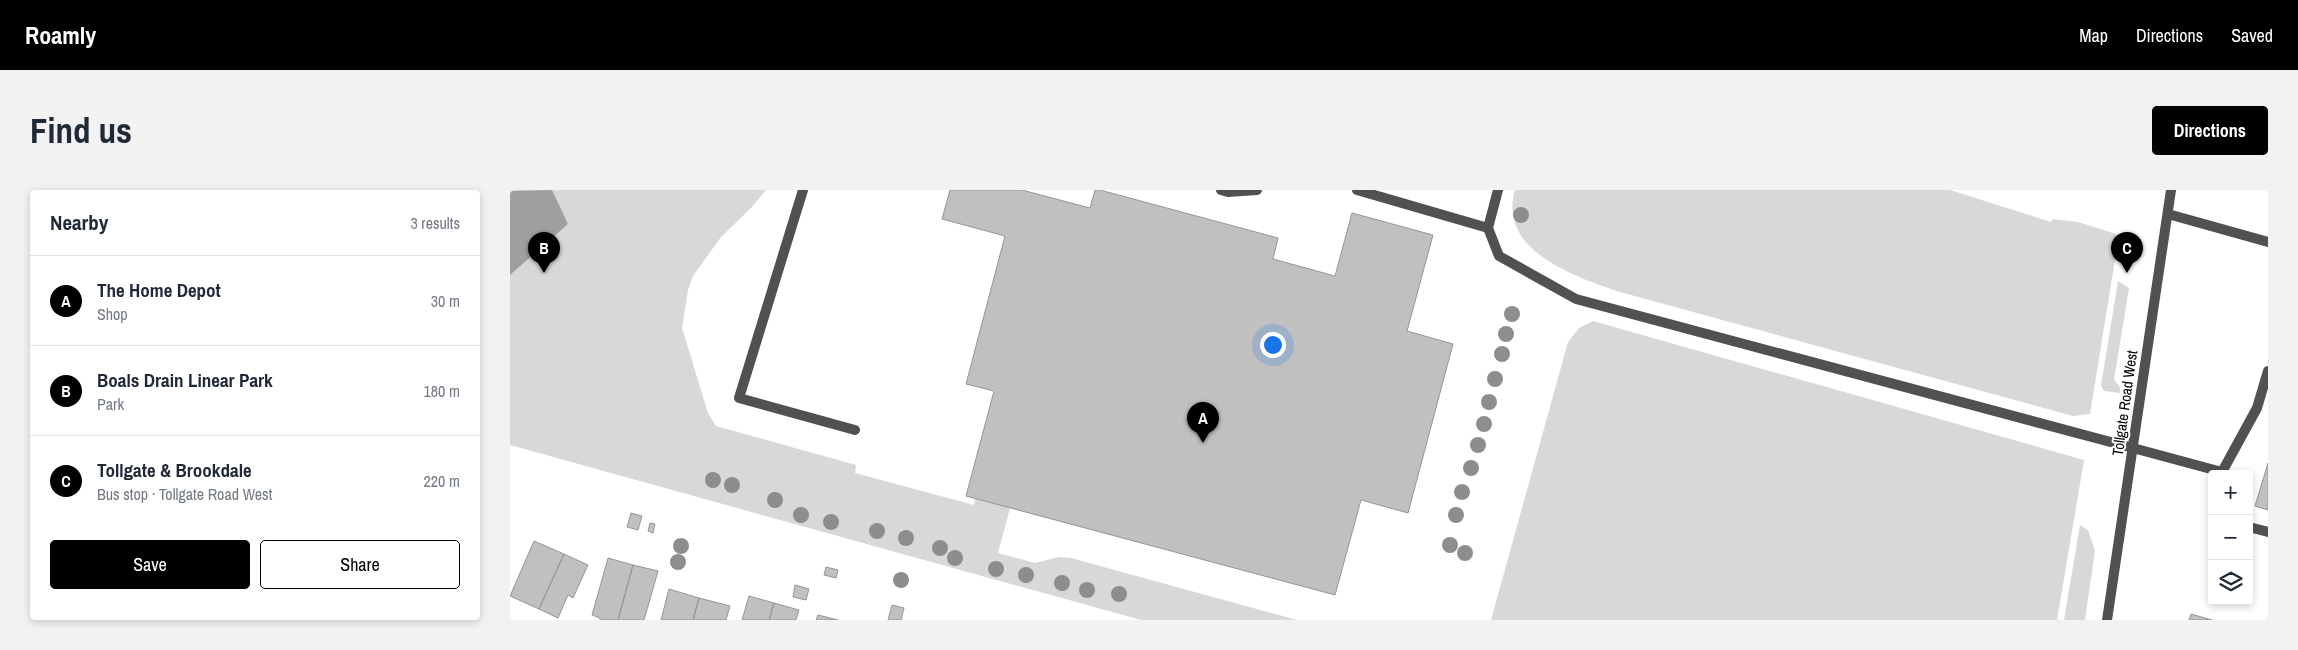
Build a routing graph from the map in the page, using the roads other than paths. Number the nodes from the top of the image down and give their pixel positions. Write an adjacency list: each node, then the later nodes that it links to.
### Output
1 (803, 190): 11 (street)
2 (1221, 190): 3 (street)
3 (1256, 190)
4 (1357, 190): 8 (street)
5 (1498, 190): 8 (street)
6 (2171, 190): 7 (street, Tollgate Road West)
7 (2168, 214): 9 (street); 12 (street, Tollgate Road West)
8 (1488, 228): 12 (street)
9 (2268, 242)
10 (2268, 371): 14 (street)
11 (855, 430)
12 (2133, 448): 13 (street); 17 (street, Tollgate Road West)
13 (2211, 470)
14 (2224, 470)
15 (2253, 528): 16 (street)
16 (2268, 532)
17 (2107, 620)

